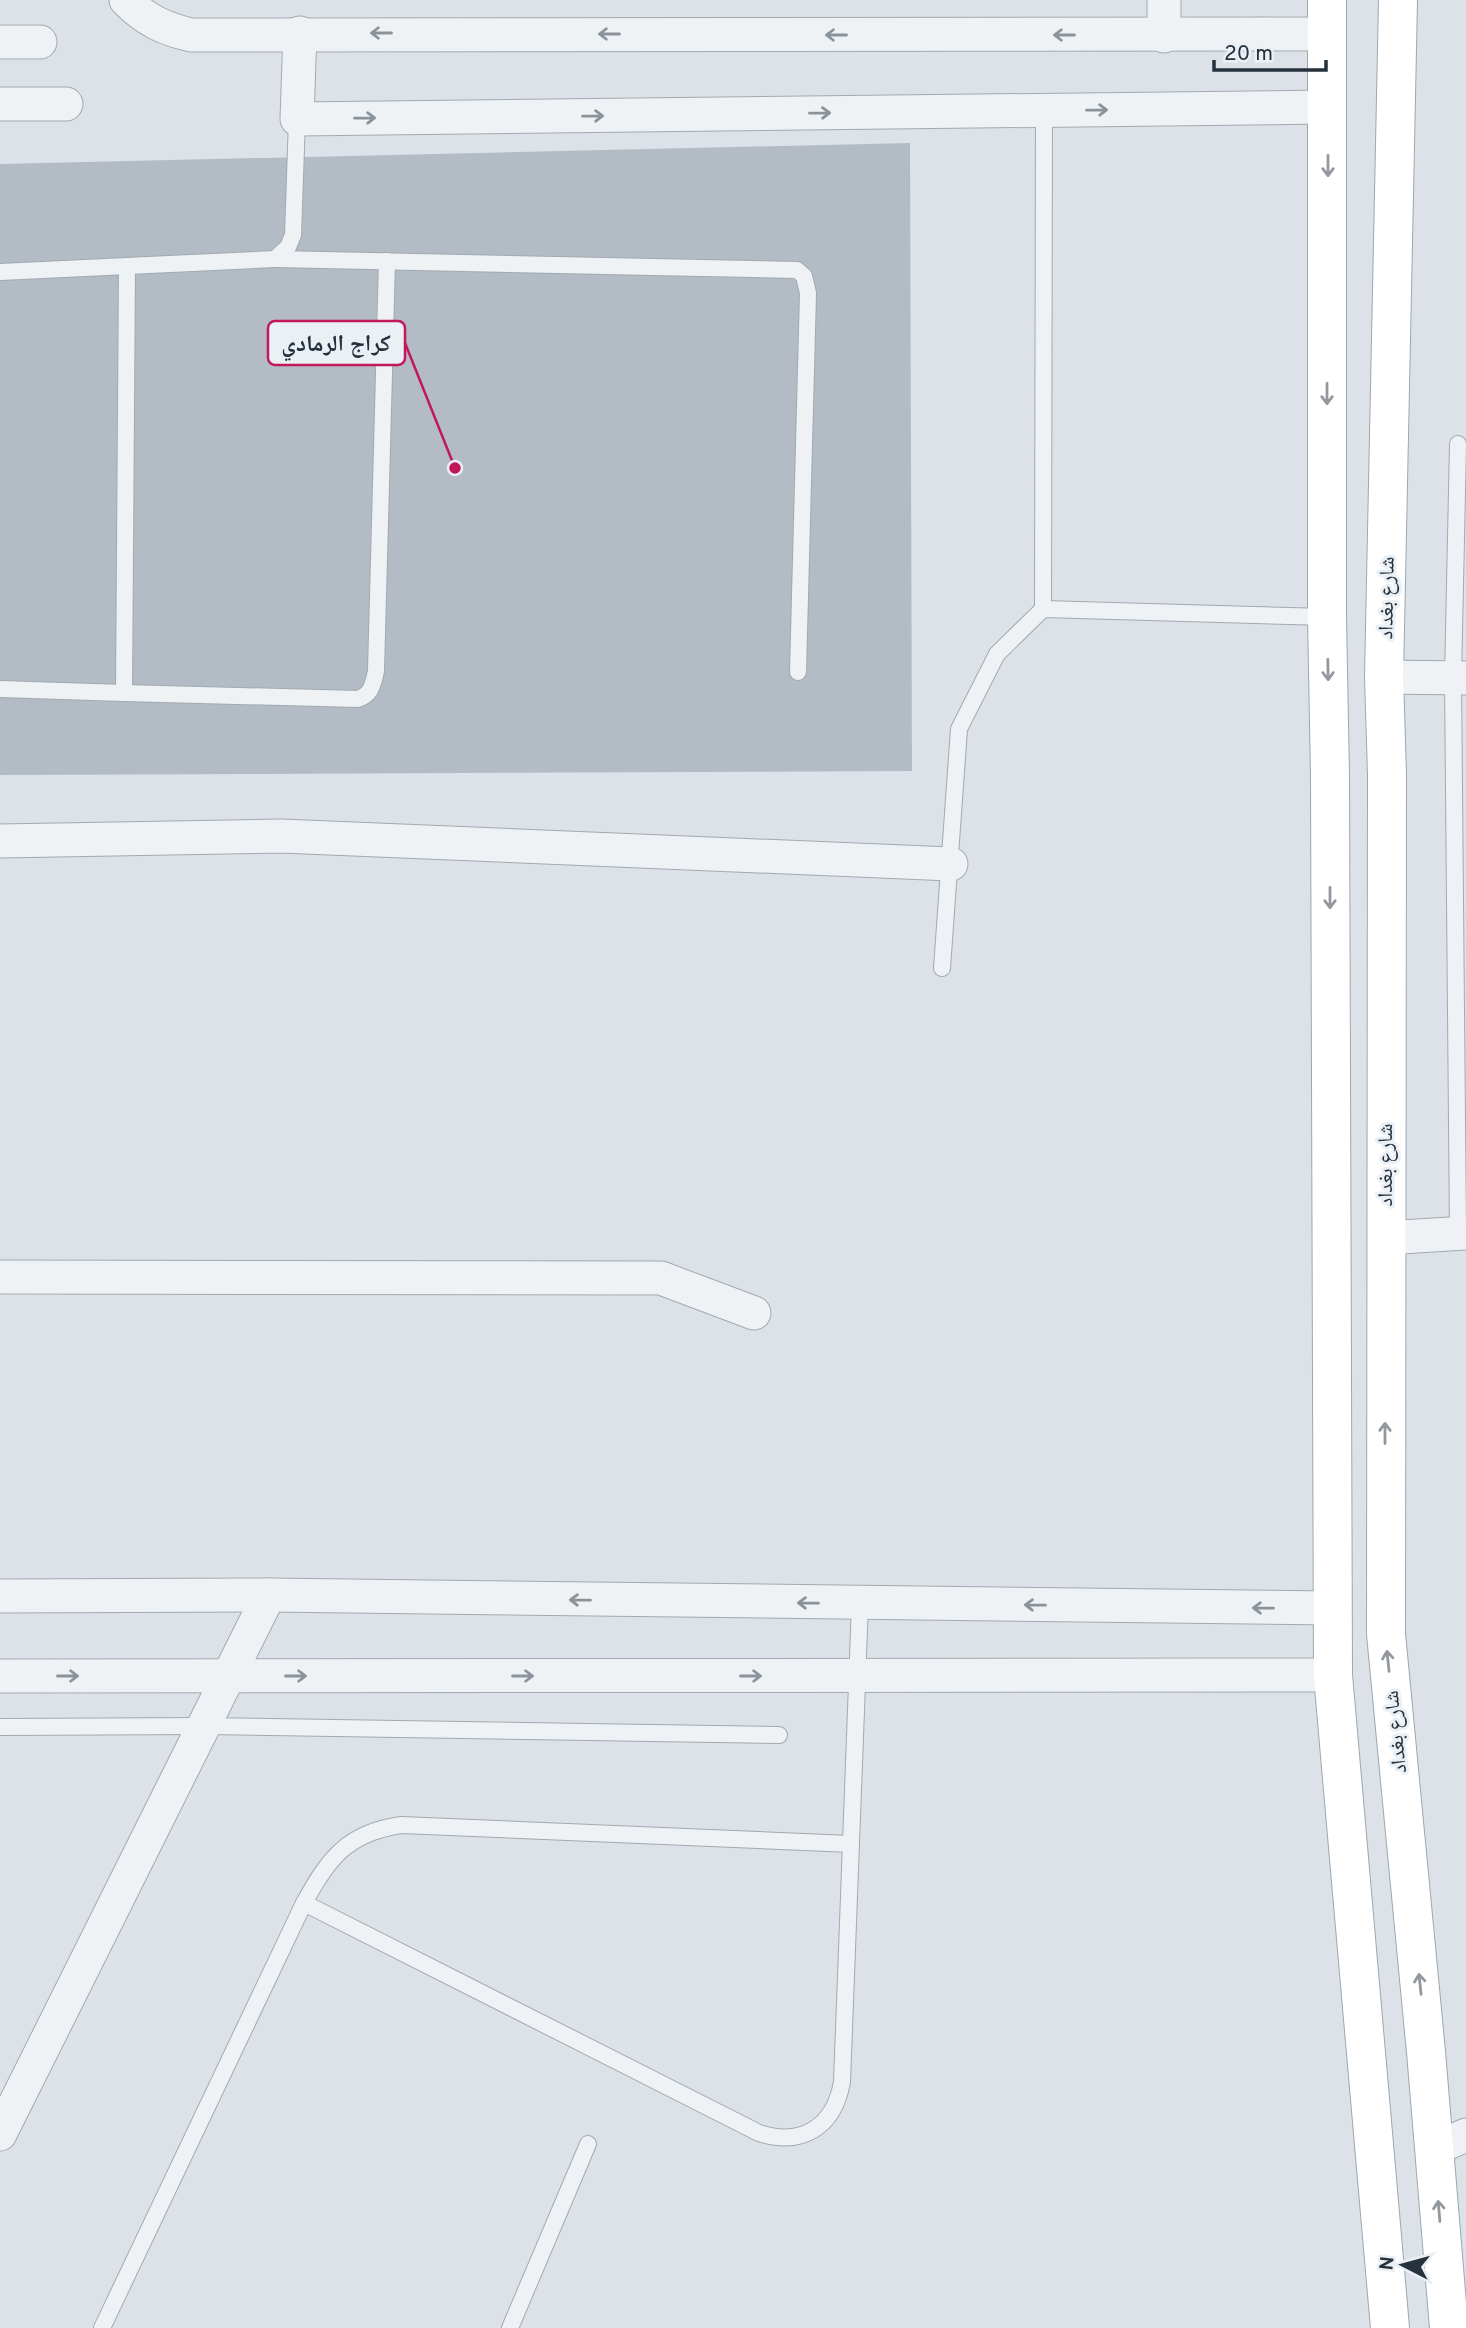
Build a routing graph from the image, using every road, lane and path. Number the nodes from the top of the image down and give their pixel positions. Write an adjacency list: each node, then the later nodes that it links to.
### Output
1 (126, 0): 5 (street)
2 (1164, 0): 6 (street)
3 (1398, 0): 22 (main road, شارع بغداد)
4 (1328, 17): 6 (street); 11 (main road)
5 (300, 33): 6 (street, one-way to 5); 13 (street)
6 (1164, 36)
7 (0, 42): 8 (street)
8 (40, 42)
9 (0, 104): 10 (street)
10 (66, 104)
11 (1328, 107): 12 (street, one-way to 11); 20 (main road, one-way to 20)
12 (1044, 111): 13 (street, one-way to 12); 19 (lane)
13 (297, 119): 14 (lane)
14 (275, 259): 15 (lane); 16 (lane)
15 (387, 261): 21 (lane); 25 (lane)
16 (127, 266): 17 (lane); 25 (lane)
17 (0, 272)
18 (1458, 444): 23 (lane)
19 (1043, 609): 20 (lane); 29 (lane)
20 (1327, 617): 27 (main road, one-way to 27)
21 (798, 672)
22 (1384, 677): 23 (street); 26 (main road, شارع بغداد)
23 (1459, 678): 31 (lane)
24 (0, 689): 25 (lane)
25 (124, 693)
26 (1387, 775): 27 (main road); 32 (main road, شارع بغداد)
27 (1330, 776): 38 (main road, one-way to 38)
28 (0, 841): 29 (street)
29 (951, 864): 30 (lane)
30 (943, 968)
31 (1462, 1233): 32 (street)
32 (1385, 1238): 49 (main road, شارع بغداد, one-way to 32)
33 (0, 1277): 34 (street)
34 (754, 1313)
35 (269, 1595): 36 (street); 37 (street, one-way to 35); 42 (street)
36 (0, 1596)
37 (860, 1604): 38 (street, one-way to 37); 39 (lane)
38 (1331, 1608): 40 (main road)
39 (857, 1675): 40 (street); 42 (street, one-way to 39); 46 (lane)
40 (1333, 1675): 53 (main road)
41 (0, 1676): 42 (street, one-way to 42)
42 (228, 1676): 43 (street)
43 (202, 1726): 44 (lane); 45 (lane); 48 (street)
44 (0, 1727)
45 (779, 1735)
46 (851, 1844): 47 (lane); 47 (lane)
47 (304, 1903): 51 (lane)
48 (0, 2134)
49 (1450, 2142): 54 (main road, شارع بغداد, one-way to 49)
50 (588, 2144): 52 (lane)
51 (102, 2328)
52 (510, 2328)
53 (1390, 2328)
54 (1449, 2328)

